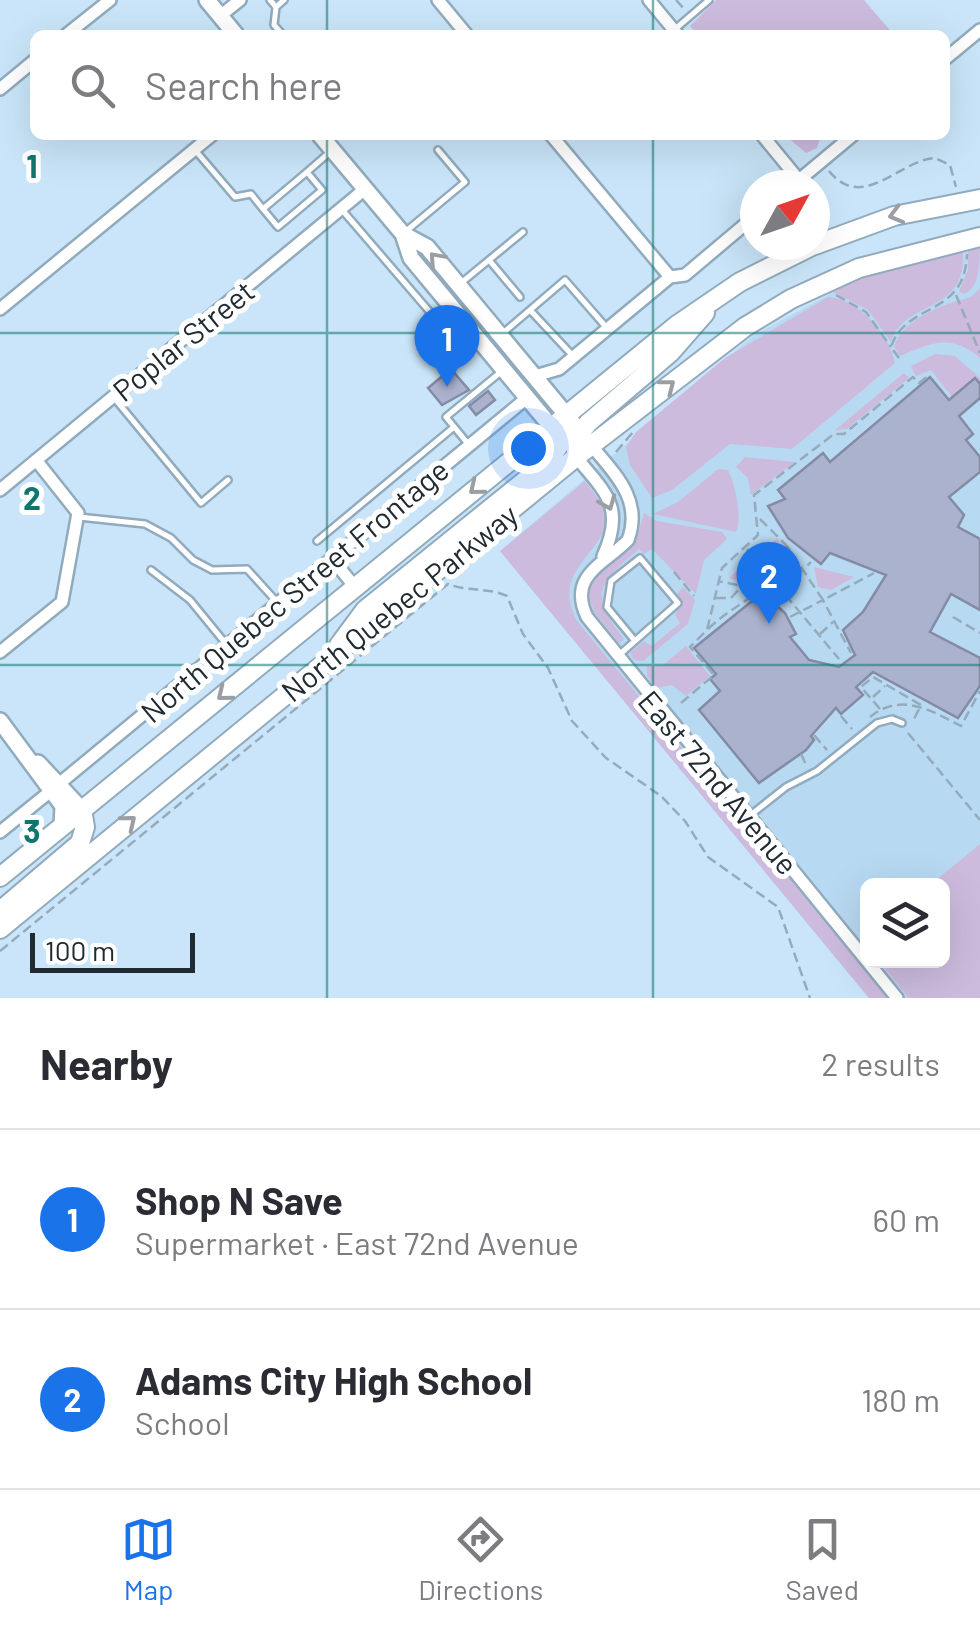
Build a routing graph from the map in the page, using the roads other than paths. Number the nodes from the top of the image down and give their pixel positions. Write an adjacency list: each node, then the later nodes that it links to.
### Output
1 (110, 0): 11 (street)
2 (207, 0): 10 (main road)
3 (240, 0): 10 (street)
4 (270, 0): 9 (lane)
5 (284, 0): 9 (lane)
6 (438, 0): 14 (street)
7 (648, 0): 15 (street)
8 (709, 0): 16 (lane)
9 (276, 6): 13 (lane)
10 (220, 16): 12 (main road)
11 (72, 30)
12 (232, 30)
13 (278, 30)
14 (463, 30)
15 (673, 30)
16 (678, 30)
17 (980, 30): 18 (street)
18 (950, 55)
19 (30, 64): 20 (street)
20 (0, 89)
21 (206, 140): 26 (street)
22 (324, 140): 27 (main road, East 72nd Avenue)
23 (555, 140): 43 (street)
24 (766, 140): 29 (street)
25 (847, 140): 30 (street)
26 (194, 149): 34 (lane); 46 (street)
27 (332, 150): 31 (lane); 32 (main road, East 72nd Avenue)
28 (438, 150): 38 (lane)
29 (787, 170)
30 (811, 170)
31 (307, 172): 34 (lane); 34 (lane)
32 (365, 189): 35 (street, Poplar Street); 38 (main road, East 72nd Avenue)
33 (980, 199): 40 (main road, North Quebec Parkway, one-way to 40)
34 (263, 209)
35 (341, 209): 49 (lane); 54 (street, Poplar Street)
36 (740, 229): 43 (street)
37 (523, 232): 41 (lane)
38 (403, 234): 44 (main road, East 72nd Avenue, one-way to 38); 49 (main road, East 72nd Avenue)
39 (980, 237): 57 (main road, North Quebec Parkway, one-way to 39)
40 (830, 239)
41 (489, 260): 44 (lane); 45 (lane)
42 (786, 260): 57 (main road, North Quebec Parkway)
43 (670, 278): 48 (street)
44 (459, 285): 50 (main road, East 72nd Avenue)
45 (520, 297)
46 (0, 309)
47 (530, 310): 48 (lane); 50 (lane); 51 (lane)
48 (608, 329): 51 (street)
49 (474, 334): 52 (main road, East 72nd Avenue)
50 (501, 335): 53 (main road, East 72nd Avenue)
51 (574, 357): 53 (street)
52 (504, 369): 55 (main road, East 72nd Avenue); 56 (lane)
53 (535, 376): 57 (main road, East 72nd Avenue)
54 (113, 397): 59 (street, Poplar Street); 60 (lane)
55 (528, 397): 57 (main road, East 72nd Avenue); 58 (street, North Quebec Street Frontage)
56 (454, 427): 58 (lane); 63 (lane)
57 (571, 436): 64 (street, East 72nd Avenue, one-way to 64); 64 (street, East 72nd Avenue); 67 (main road, North Quebec Parkway, one-way to 67); 82 (main road, North Quebec Parkway, one-way to 57)
58 (470, 445): 65 (street, North Quebec Street Frontage)
59 (36, 460): 61 (street, Poplar Street); 62 (street)
60 (228, 480)
61 (0, 490)
62 (78, 517): 68 (lane); 71 (street)
63 (317, 541)
64 (603, 556): 72 (street, East 72nd Avenue)
65 (333, 560): 67 (street); 68 (street, North Quebec Street Frontage)
66 (151, 570): 70 (lane)
67 (355, 587): 76 (main road, North Quebec Parkway, one-way to 76)
68 (279, 604): 70 (street, North Quebec Street Frontage)
69 (635, 641): 69 (lane); 72 (lane)
70 (228, 646): 75 (street, North Quebec Street Frontage)
71 (0, 652)
72 (616, 657): 77 (street, East 72nd Avenue)
73 (0, 722): 75 (main road)
74 (902, 723): 77 (lane)
75 (56, 786): 76 (main road); 78 (main road); 79 (street, North Quebec Street Frontage)
76 (82, 810): 78 (main road, North Quebec Parkway); 81 (main road)
77 (748, 817): 83 (street, East 72nd Avenue)
78 (62, 826): 80 (main road, North Quebec Parkway)
79 (0, 832)
80 (0, 877)
81 (0, 911)
82 (0, 929)
83 (898, 998)

